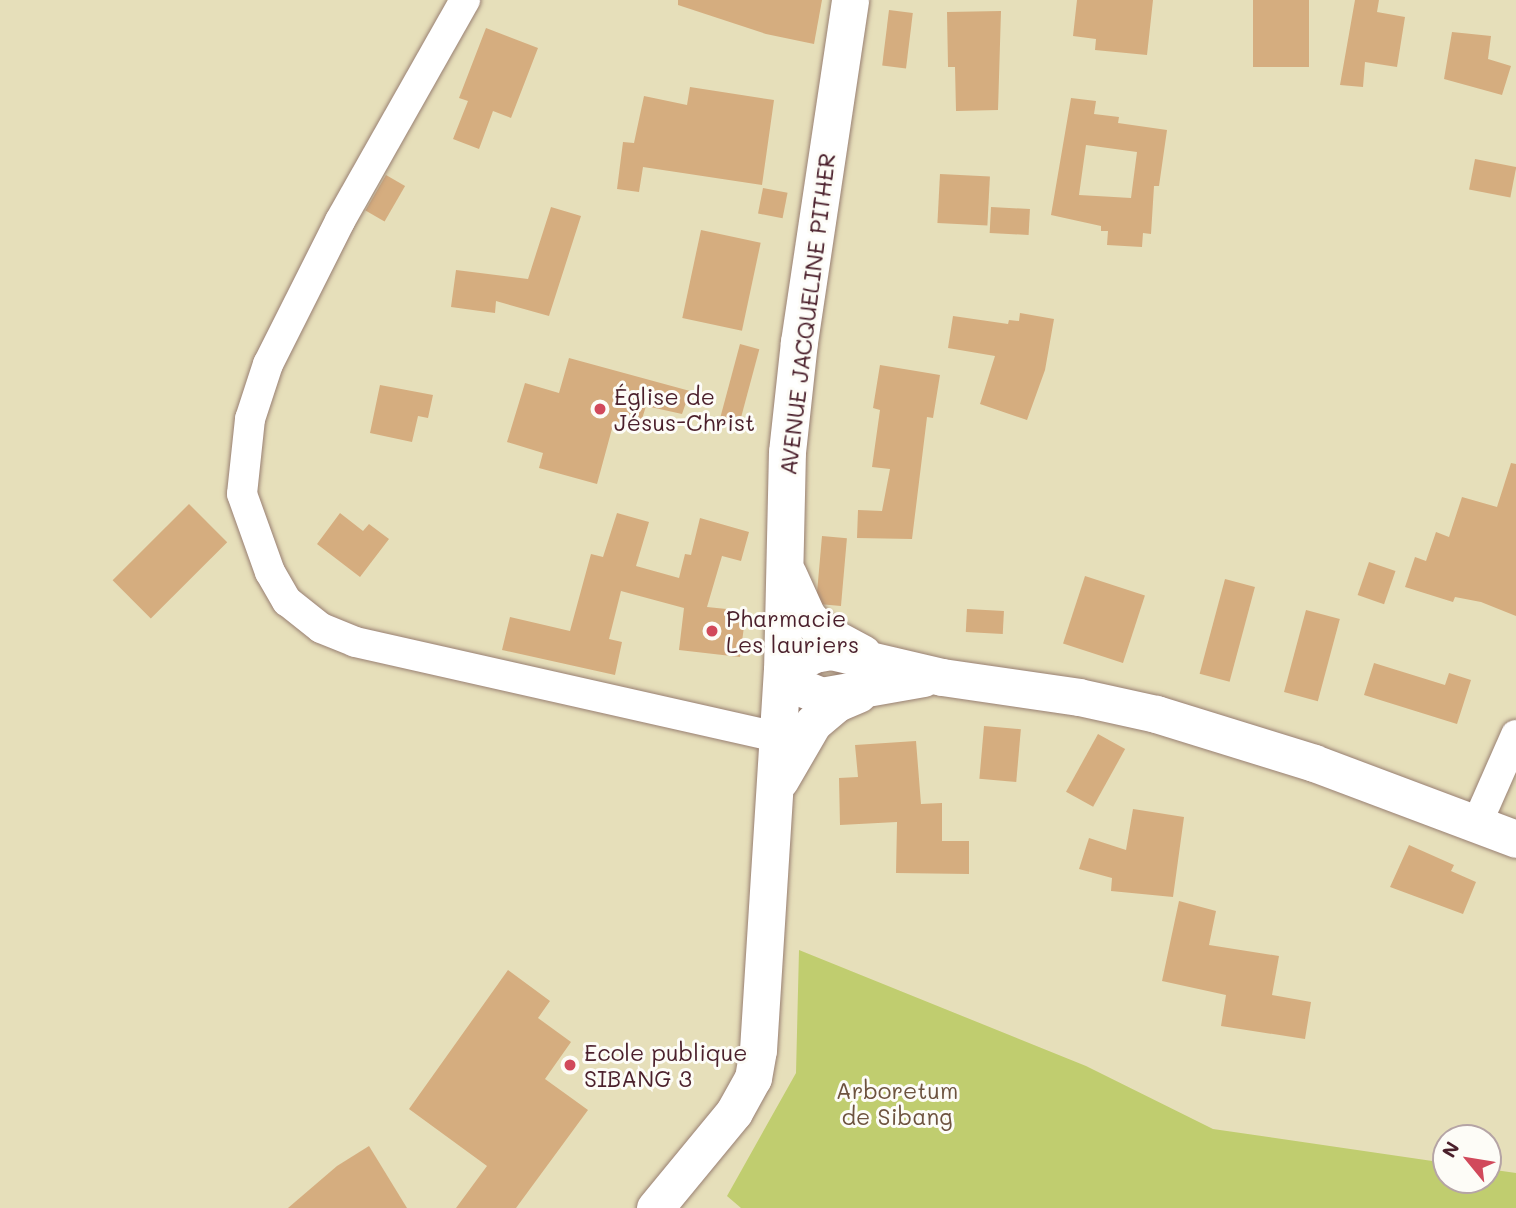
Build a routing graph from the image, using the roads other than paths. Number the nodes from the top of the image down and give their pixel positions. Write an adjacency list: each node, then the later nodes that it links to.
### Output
1 (465, 0): 7 (street)
2 (850, 0): 3 (street, AVENUE JACQUELINE PITHER)
3 (783, 562): 4 (street, AVENUE JACQUELINE PITHER); 5 (street)
4 (782, 671): 5 (street); 7 (street, AVENUE JACQUELINE PITHER)
5 (871, 673): 8 (street); 9 (street)
6 (1516, 735): 9 (street)
7 (777, 737): 8 (street, AVENUE JACQUELINE PITHER)
8 (775, 790): 11 (street, AVENUE JACQUELINE PITHER)
9 (1478, 821): 10 (street)
10 (1516, 839)
11 (655, 1208)

